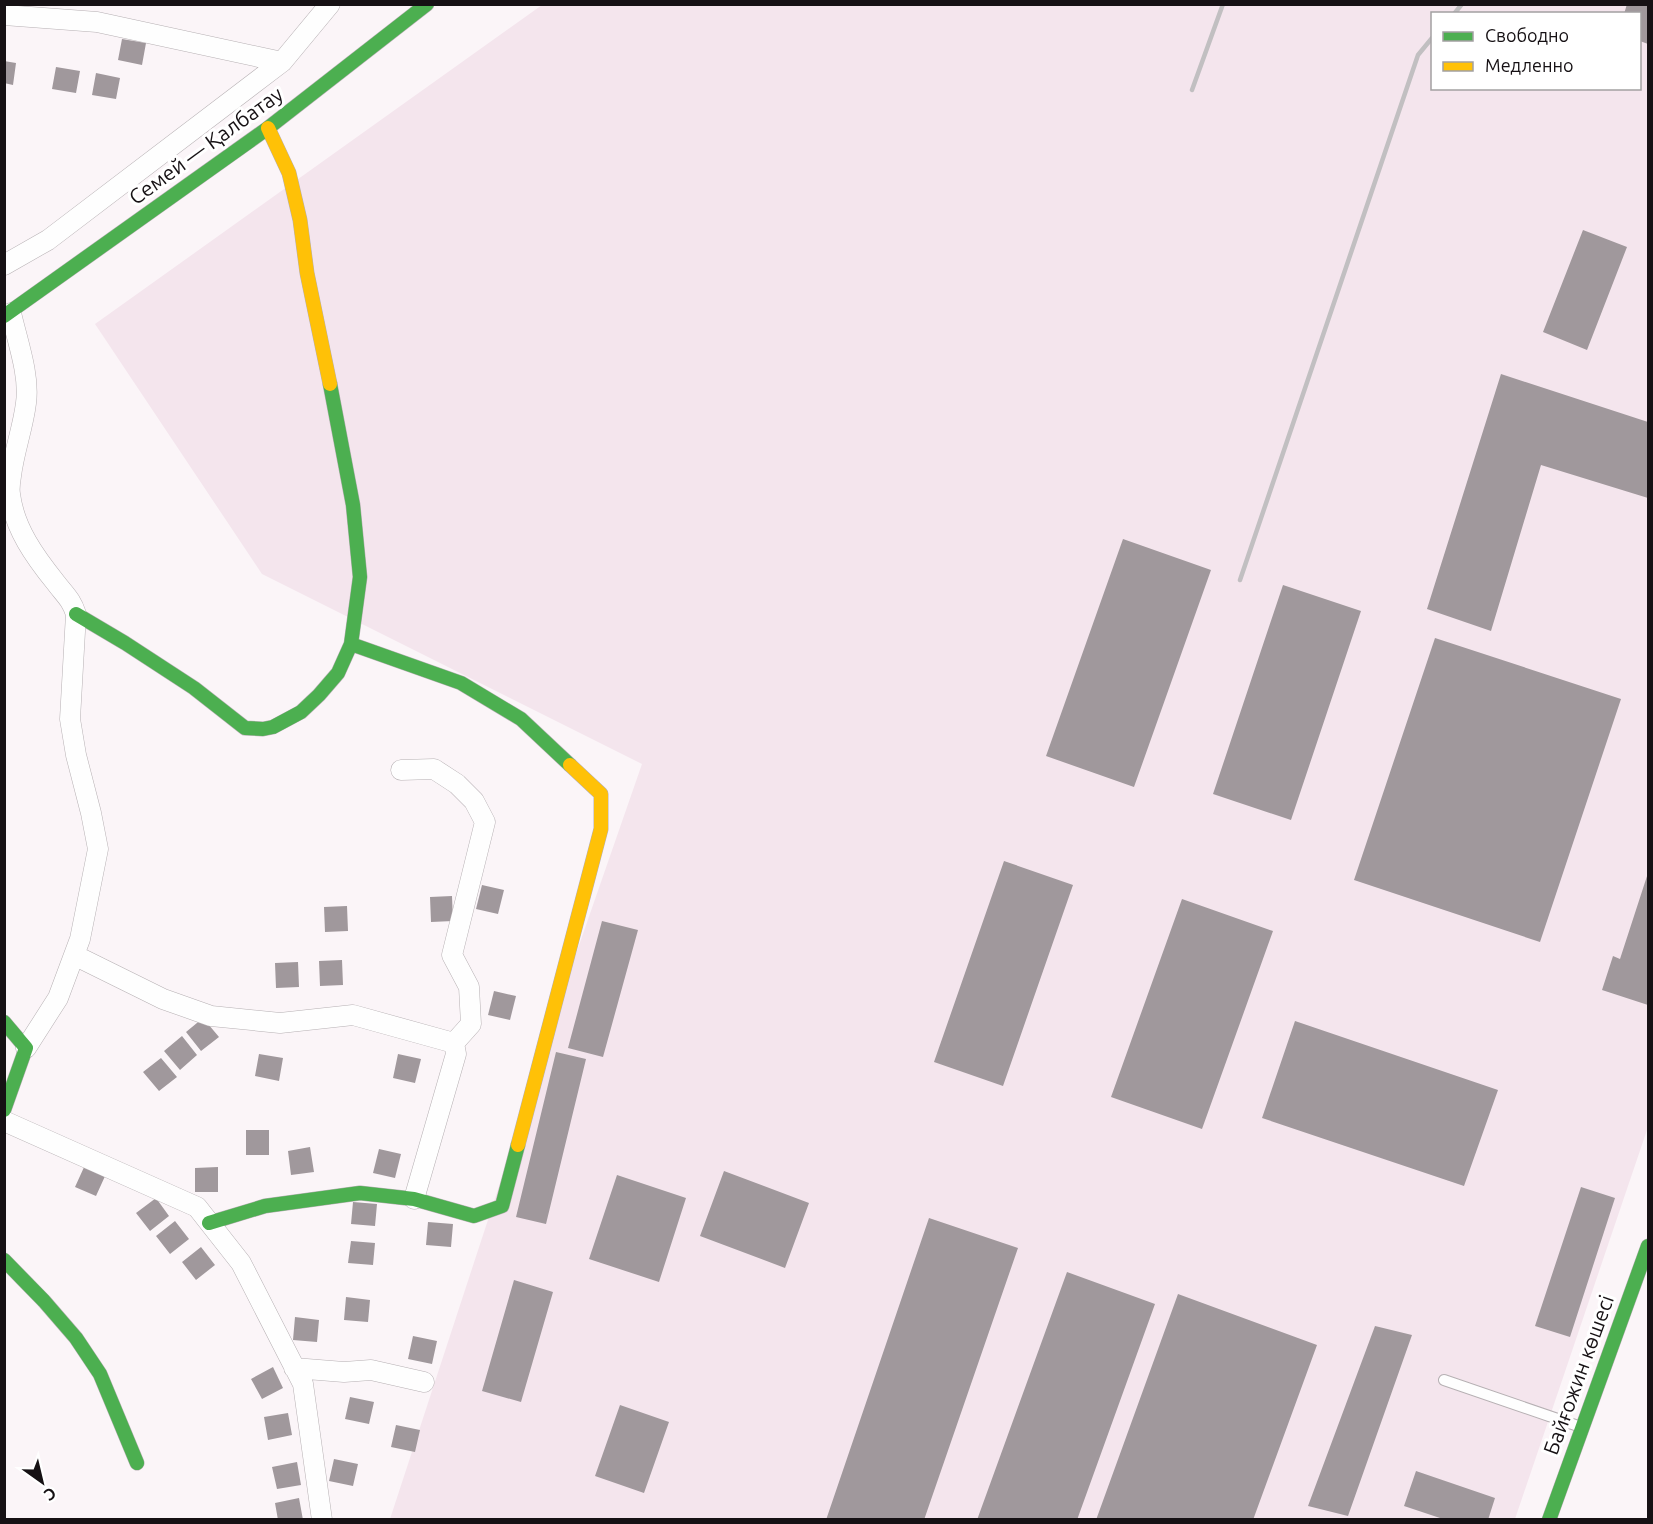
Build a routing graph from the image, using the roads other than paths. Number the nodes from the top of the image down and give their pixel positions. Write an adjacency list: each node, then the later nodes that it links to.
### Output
1 (330, 4): 5 (street)
2 (427, 4): 6 (main road, Семей — Қалбатау)
3 (99, 13): 4 (street); 5 (street)
4 (4, 15)
5 (282, 62): 7 (street)
6 (268, 128): 8 (main road, Семей — Қалбатау); 10 (main road)
7 (4, 265)
8 (8, 314): 9 (street)
9 (76, 614): 10 (main road); 12 (street)
10 (351, 644): 17 (main road)
11 (400, 770): 14 (street)
12 (74, 955): 14 (street); 15 (street)
13 (4, 1022): 15 (main road)
14 (454, 1042): 17 (street)
15 (26, 1048): 16 (main road)
16 (5, 1111): 18 (street)
17 (414, 1199): 18 (main road)
18 (209, 1222): 21 (street)
19 (1648, 1246): 24 (main road, Байғожин көшесі)
20 (4, 1260): 25 (main road)
21 (294, 1368): 23 (street); 26 (street)
22 (1444, 1380): 24 (lane)
23 (424, 1382)
24 (1581, 1427): 27 (main road, Байғожин көшесі)
25 (137, 1463)
26 (322, 1520)
27 (1549, 1520)

